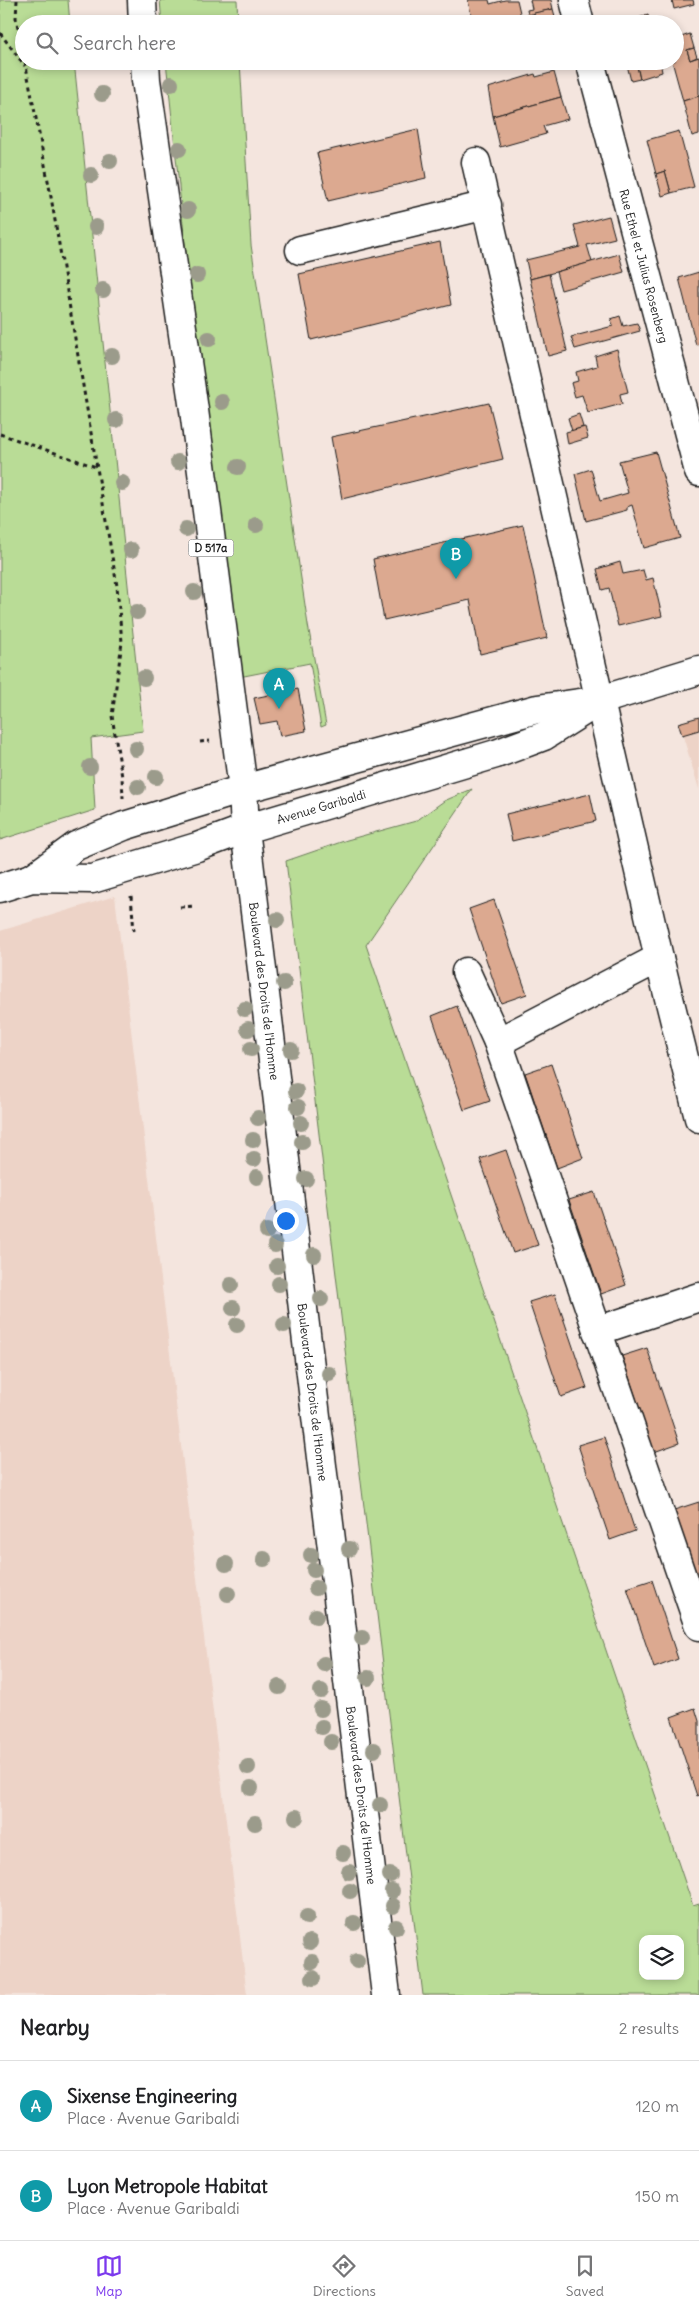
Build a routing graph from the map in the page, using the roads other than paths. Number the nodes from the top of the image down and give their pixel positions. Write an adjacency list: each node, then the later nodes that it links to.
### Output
1 (142, 0): 3 (main road)
2 (574, 0): 4 (main road)
3 (143, 15)
4 (578, 15)
5 (146, 70): 13 (main road, D 517a)
6 (592, 70): 10 (main road, Rue Ethel et Julius Rosenberg)
7 (476, 162): 8 (main road)
8 (486, 205): 9 (main road); 12 (main road)
9 (300, 250)
10 (699, 472)
11 (699, 670): 12 (main road, Avenue Garibaldi)
12 (601, 700): 13 (main road, Avenue Garibaldi); 14 (main road, Avenue Garibaldi); 17 (main road)
13 (242, 789): 14 (main road, Boulevard des Droits de l'Homme); 15 (main road, Avenue Garibaldi)
14 (245, 829): 15 (main road, Avenue Garibaldi); 24 (main road, Boulevard des Droits de l'Homme)
15 (32, 878): 16 (main road, Avenue Garibaldi)
16 (0, 888)
17 (659, 958): 19 (main road); 20 (main road)
18 (466, 972): 19 (main road)
19 (498, 1042): 22 (main road)
20 (699, 1118)
21 (699, 1297): 22 (main road)
22 (597, 1331): 23 (main road)
23 (699, 1626)
24 (386, 1995)

